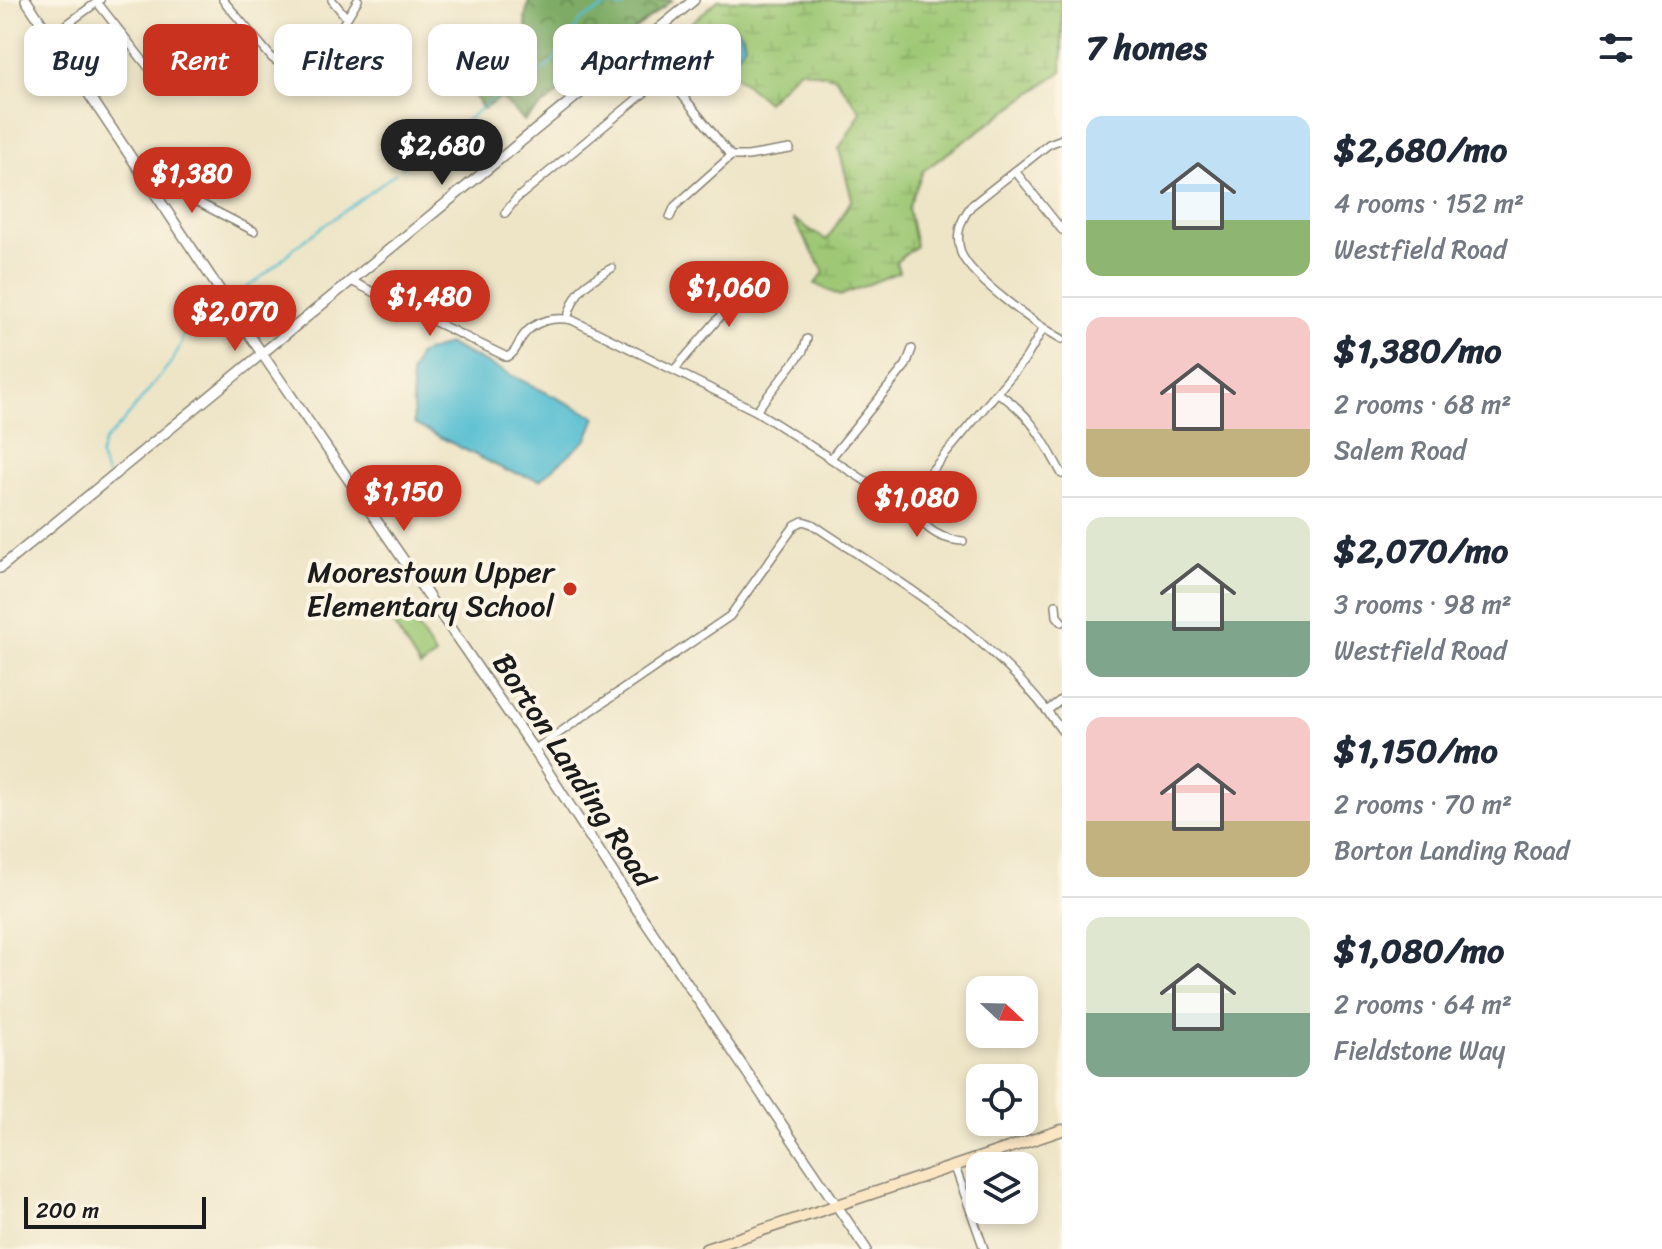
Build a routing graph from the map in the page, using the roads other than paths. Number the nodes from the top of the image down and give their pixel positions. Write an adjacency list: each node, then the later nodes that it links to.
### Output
1 (26, 0): 8 (street, Borton Landing Road)
2 (223, 0): 7 (street)
3 (332, 0): 7 (street)
4 (358, 0): 7 (street)
5 (694, 0): 10 (street)
6 (99, 1): 9 (street); 11 (street)
7 (346, 17)
8 (43, 24)
9 (67, 24)
10 (666, 24)
11 (143, 59)
12 (91, 96): 20 (street, Borton Landing Road)
13 (579, 96): 27 (street)
14 (641, 96): 21 (street)
15 (683, 96): 18 (street)
16 (1062, 139): 19 (street)
17 (790, 149): 18 (street)
18 (731, 156): 22 (street)
19 (1015, 171): 23 (street); 29 (street)
20 (143, 174): 24 (street); 33 (street, Borton Landing Road)
21 (505, 213)
22 (670, 217)
23 (1062, 230)
24 (254, 231)
25 (612, 268): 28 (street)
26 (762, 268): 34 (street)
27 (351, 281): 28 (street); 33 (street)
28 (567, 319): 34 (street)
29 (1043, 329): 31 (street); 35 (street)
30 (807, 339): 36 (street)
31 (1062, 339)
32 (912, 349): 37 (street)
33 (262, 353): 41 (street); 47 (street, Borton Landing Road)
34 (675, 369): 36 (street)
35 (998, 393): 38 (street); 39 (street)
36 (756, 411): 37 (street)
37 (831, 458): 39 (street)
38 (1062, 474)
39 (906, 492): 40 (street)
40 (963, 541)
41 (0, 568)
42 (1056, 605): 43 (street)
43 (1062, 622)
44 (1062, 699): 45 (street)
45 (1048, 710): 46 (street); 47 (street)
46 (1062, 731)
47 (534, 750): 50 (street, Borton Landing Road)
48 (1062, 1130): 49 (main road)
49 (955, 1167): 50 (main road); 53 (street)
50 (837, 1205): 51 (main road); 52 (street, Borton Landing Road)
51 (706, 1249)
52 (866, 1249)
53 (984, 1249)

